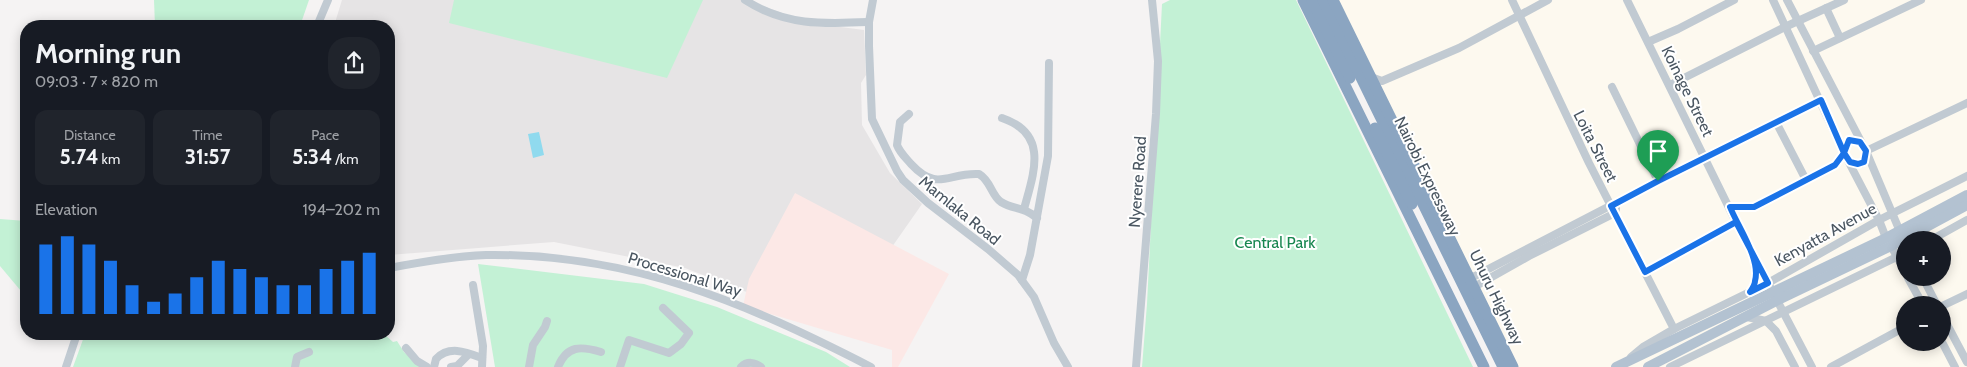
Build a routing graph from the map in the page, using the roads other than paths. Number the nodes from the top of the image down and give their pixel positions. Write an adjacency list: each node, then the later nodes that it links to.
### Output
1 (328, 0): 19 (street)
2 (745, 0): 21 (street)
3 (873, 0): 21 (street, Mamlaka Road)
4 (1152, 0): 103 (street, Nyerere Road)
5 (1303, 0): 104 (highway)
6 (1312, 0): 105 (highway, Nairobi Expressway)
7 (1323, 0): 106 (highway, Nairobi Expressway)
8 (1333, 0): 27 (highway, Uhuru Highway)
9 (1512, 0): 18 (street, Loita Street)
10 (1548, 0): 18 (street)
11 (1734, 0): 24 (street)
12 (1774, 0): 22 (street)
13 (1787, 0): 20 (street)
14 (1844, 0): 17 (street)
15 (1921, 0): 23 (street)
16 (1629, 1): 24 (street, Koinage Street)
17 (1826, 8): 20 (street); 23 (street)
18 (1519, 15): 27 (street); 45 (street, Loita Street)
19 (320, 20)
20 (1798, 21): 22 (street); 25 (street)
21 (869, 22): 64 (street, Mamlaka Road)
22 (1787, 26): 28 (street); 30 (street)
23 (1840, 38): 25 (street)
24 (1648, 42): 28 (street, Koinage Street)
25 (1812, 51): 35 (street)
26 (1049, 62): 49 (street)
27 (1371, 77): 65 (highway, Uhuru Highway)
28 (1670, 85): 38 (street, Koinage Street)
29 (1612, 87): 42 (street)
30 (1821, 100): 34 (street); 37 (street)
31 (1967, 103): 36 (street)
32 (909, 114): 47 (street)
33 (1002, 118): 47 (street)
34 (1776, 122): 38 (street); 41 (street)
35 (1860, 142): 36 (street); 37 (street)
36 (1866, 151): 39 (street); 48 (street)
37 (1844, 153): 39 (street); 41 (street)
38 (1706, 158): 42 (street); 46 (street, Koinage Street)
39 (1850, 162): 50 (street)
40 (1967, 176): 48 (street, Kenyatta Avenue)
41 (1806, 180): 46 (street)
42 (1658, 181): 45 (street)
43 (1967, 195): 54 (main road, Kenyatta Avenue)
44 (1967, 205): 55 (main road, Kenyatta Avenue)
45 (1615, 207): 63 (street, Loita Street); 65 (street)
46 (1730, 207): 52 (street, Koinage Street)
47 (1024, 208): 49 (street)
48 (1892, 214): 50 (street, Kenyatta Avenue); 53 (street)
49 (1037, 218): 64 (street)
50 (1879, 220): 58 (street); 68 (street, Kenyatta Avenue)
51 (1967, 220): 56 (street)
52 (1736, 222): 59 (street, Koinage Street); 63 (street)
53 (1900, 231)
54 (1913, 231)
55 (1917, 231)
56 (1947, 231)
57 (1896, 240): 58 (main road, Kenyatta Avenue)
58 (1888, 242): 60 (street); 68 (main road, Kenyatta Avenue)
59 (1752, 254): 67 (street); 68 (street, Koinage Street)
60 (1896, 256)
61 (1896, 258): 72 (street)
62 (395, 267): 101 (street, Processional Way)
63 (1645, 272): 76 (street, Loita Street)
64 (1022, 280): 102 (street, Mamlaka Road)
65 (1471, 282): 107 (highway, Uhuru Highway)
66 (473, 285): 87 (street)
67 (1750, 292): 68 (street, Kenyatta Avenue); 76 (street, Kenyatta Avenue)
68 (1772, 292): 72 (street, Koinage Street); 73 (main road, Kenyatta Avenue); 91 (main road, Kenyatta Avenue)
69 (1967, 294): 70 (street)
70 (1951, 302)
71 (663, 308): 98 (street)
72 (1782, 312): 75 (street); 84 (street, Koinage Street)
73 (1747, 317): 75 (street); 108 (main road, Kenyatta Avenue)
74 (547, 321): 96 (street)
75 (1766, 321): 88 (street); 109 (street)
76 (1674, 329): 91 (street, Kenyatta Avenue)
77 (1896, 331): 111 (street)
78 (1951, 331): 86 (street)
79 (75, 340): 92 (street)
80 (406, 348): 90 (street)
81 (1947, 351): 89 (street)
82 (309, 352): 93 (street)
83 (601, 352): 97 (street)
84 (1805, 354): 88 (street); 110 (street, Koinage Street)
85 (468, 355): 87 (street); 90 (street); 94 (street)
86 (1966, 357): 89 (street)
87 (482, 358): 95 (street)
88 (1794, 363)
89 (1954, 364)
90 (434, 366)
91 (1619, 366)
92 (66, 367)
93 (296, 367)
94 (451, 367)
95 (482, 367)
96 (528, 367)
97 (558, 367)
98 (620, 367)
99 (741, 367): 100 (street)
100 (760, 367)
101 (871, 367)
102 (1068, 367)
103 (1136, 367)
104 (1484, 367)
105 (1492, 367)
106 (1503, 367)
107 (1513, 367)
108 (1648, 367)
109 (1670, 367)
110 (1812, 367)
111 (1831, 367)

